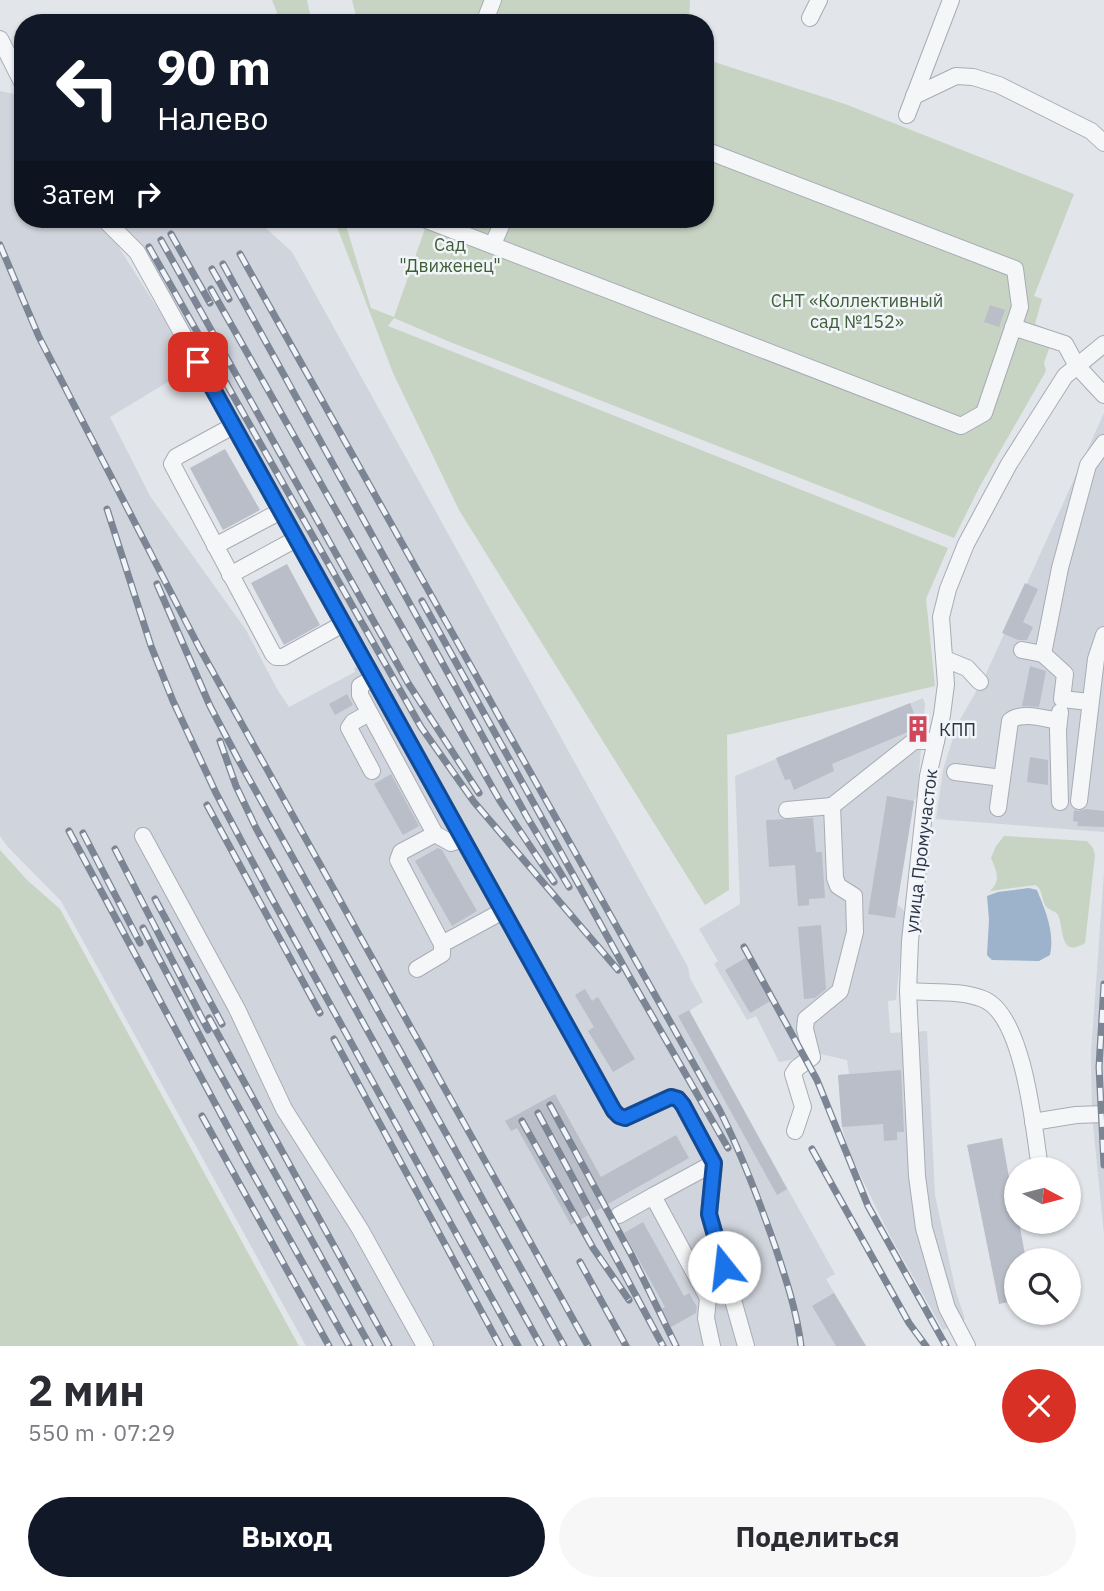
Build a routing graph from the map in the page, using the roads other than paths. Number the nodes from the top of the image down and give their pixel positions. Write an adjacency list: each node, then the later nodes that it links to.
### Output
1 (819, 0): 3 (street)
2 (951, 0): 6 (street)
3 (810, 18)
4 (0, 39): 5 (street)
5 (14, 67)
6 (914, 96): 7 (street); 8 (street)
7 (907, 115)
8 (1104, 143)
9 (714, 153): 14 (street)
10 (113, 228): 18 (street)
11 (449, 228): 13 (street)
12 (500, 228): 13 (street)
13 (493, 244): 14 (street)
14 (1013, 327): 16 (street)
15 (1104, 344): 16 (street, улица Промучасток)
16 (1077, 366): 17 (street); 28 (street, улица Промучасток)
17 (1104, 395)
18 (233, 426): 20 (street); 22 (street)
19 (1104, 443): 27 (street)
20 (281, 510): 21 (street); 22 (street)
21 (296, 539): 23 (street); 24 (street)
22 (215, 547): 23 (street)
23 (230, 575): 24 (street)
24 (344, 624): 29 (street)
25 (1104, 635): 32 (street)
26 (1022, 650): 27 (street)
27 (1043, 654): 31 (street)
28 (945, 659): 30 (street); 35 (street, улица Промучасток)
29 (370, 672): 33 (street); 46 (street)
30 (980, 682)
31 (1062, 699): 32 (street); 34 (street)
32 (1090, 702): 39 (street)
33 (369, 713): 36 (street); 44 (street)
34 (1059, 721): 38 (street); 40 (street)
35 (936, 741): 41 (street); 50 (street, улица Промучасток)
36 (372, 771)
37 (955, 772): 38 (street)
38 (1002, 778): 42 (street)
39 (1079, 801)
40 (1060, 802)
41 (832, 806): 43 (street); 53 (street)
42 (998, 808)
43 (787, 810)
44 (435, 834): 46 (street); 48 (street)
45 (143, 836): 60 (street)
46 (463, 839): 47 (street)
47 (503, 911): 48 (street); 55 (street)
48 (442, 944): 49 (street)
49 (417, 969)
50 (908, 991): 52 (street); 63 (street, улица Промучасток)
51 (1104, 1115): 52 (street)
52 (1033, 1122): 54 (street)
53 (795, 1131)
54 (1038, 1157)
55 (714, 1163): 56 (street); 58 (street)
56 (653, 1196): 57 (street); 59 (street)
57 (619, 1214)
58 (731, 1293): 59 (street); 62 (street)
59 (708, 1298): 61 (street)
60 (425, 1346)
61 (712, 1346)
62 (746, 1346)
63 (967, 1346)

